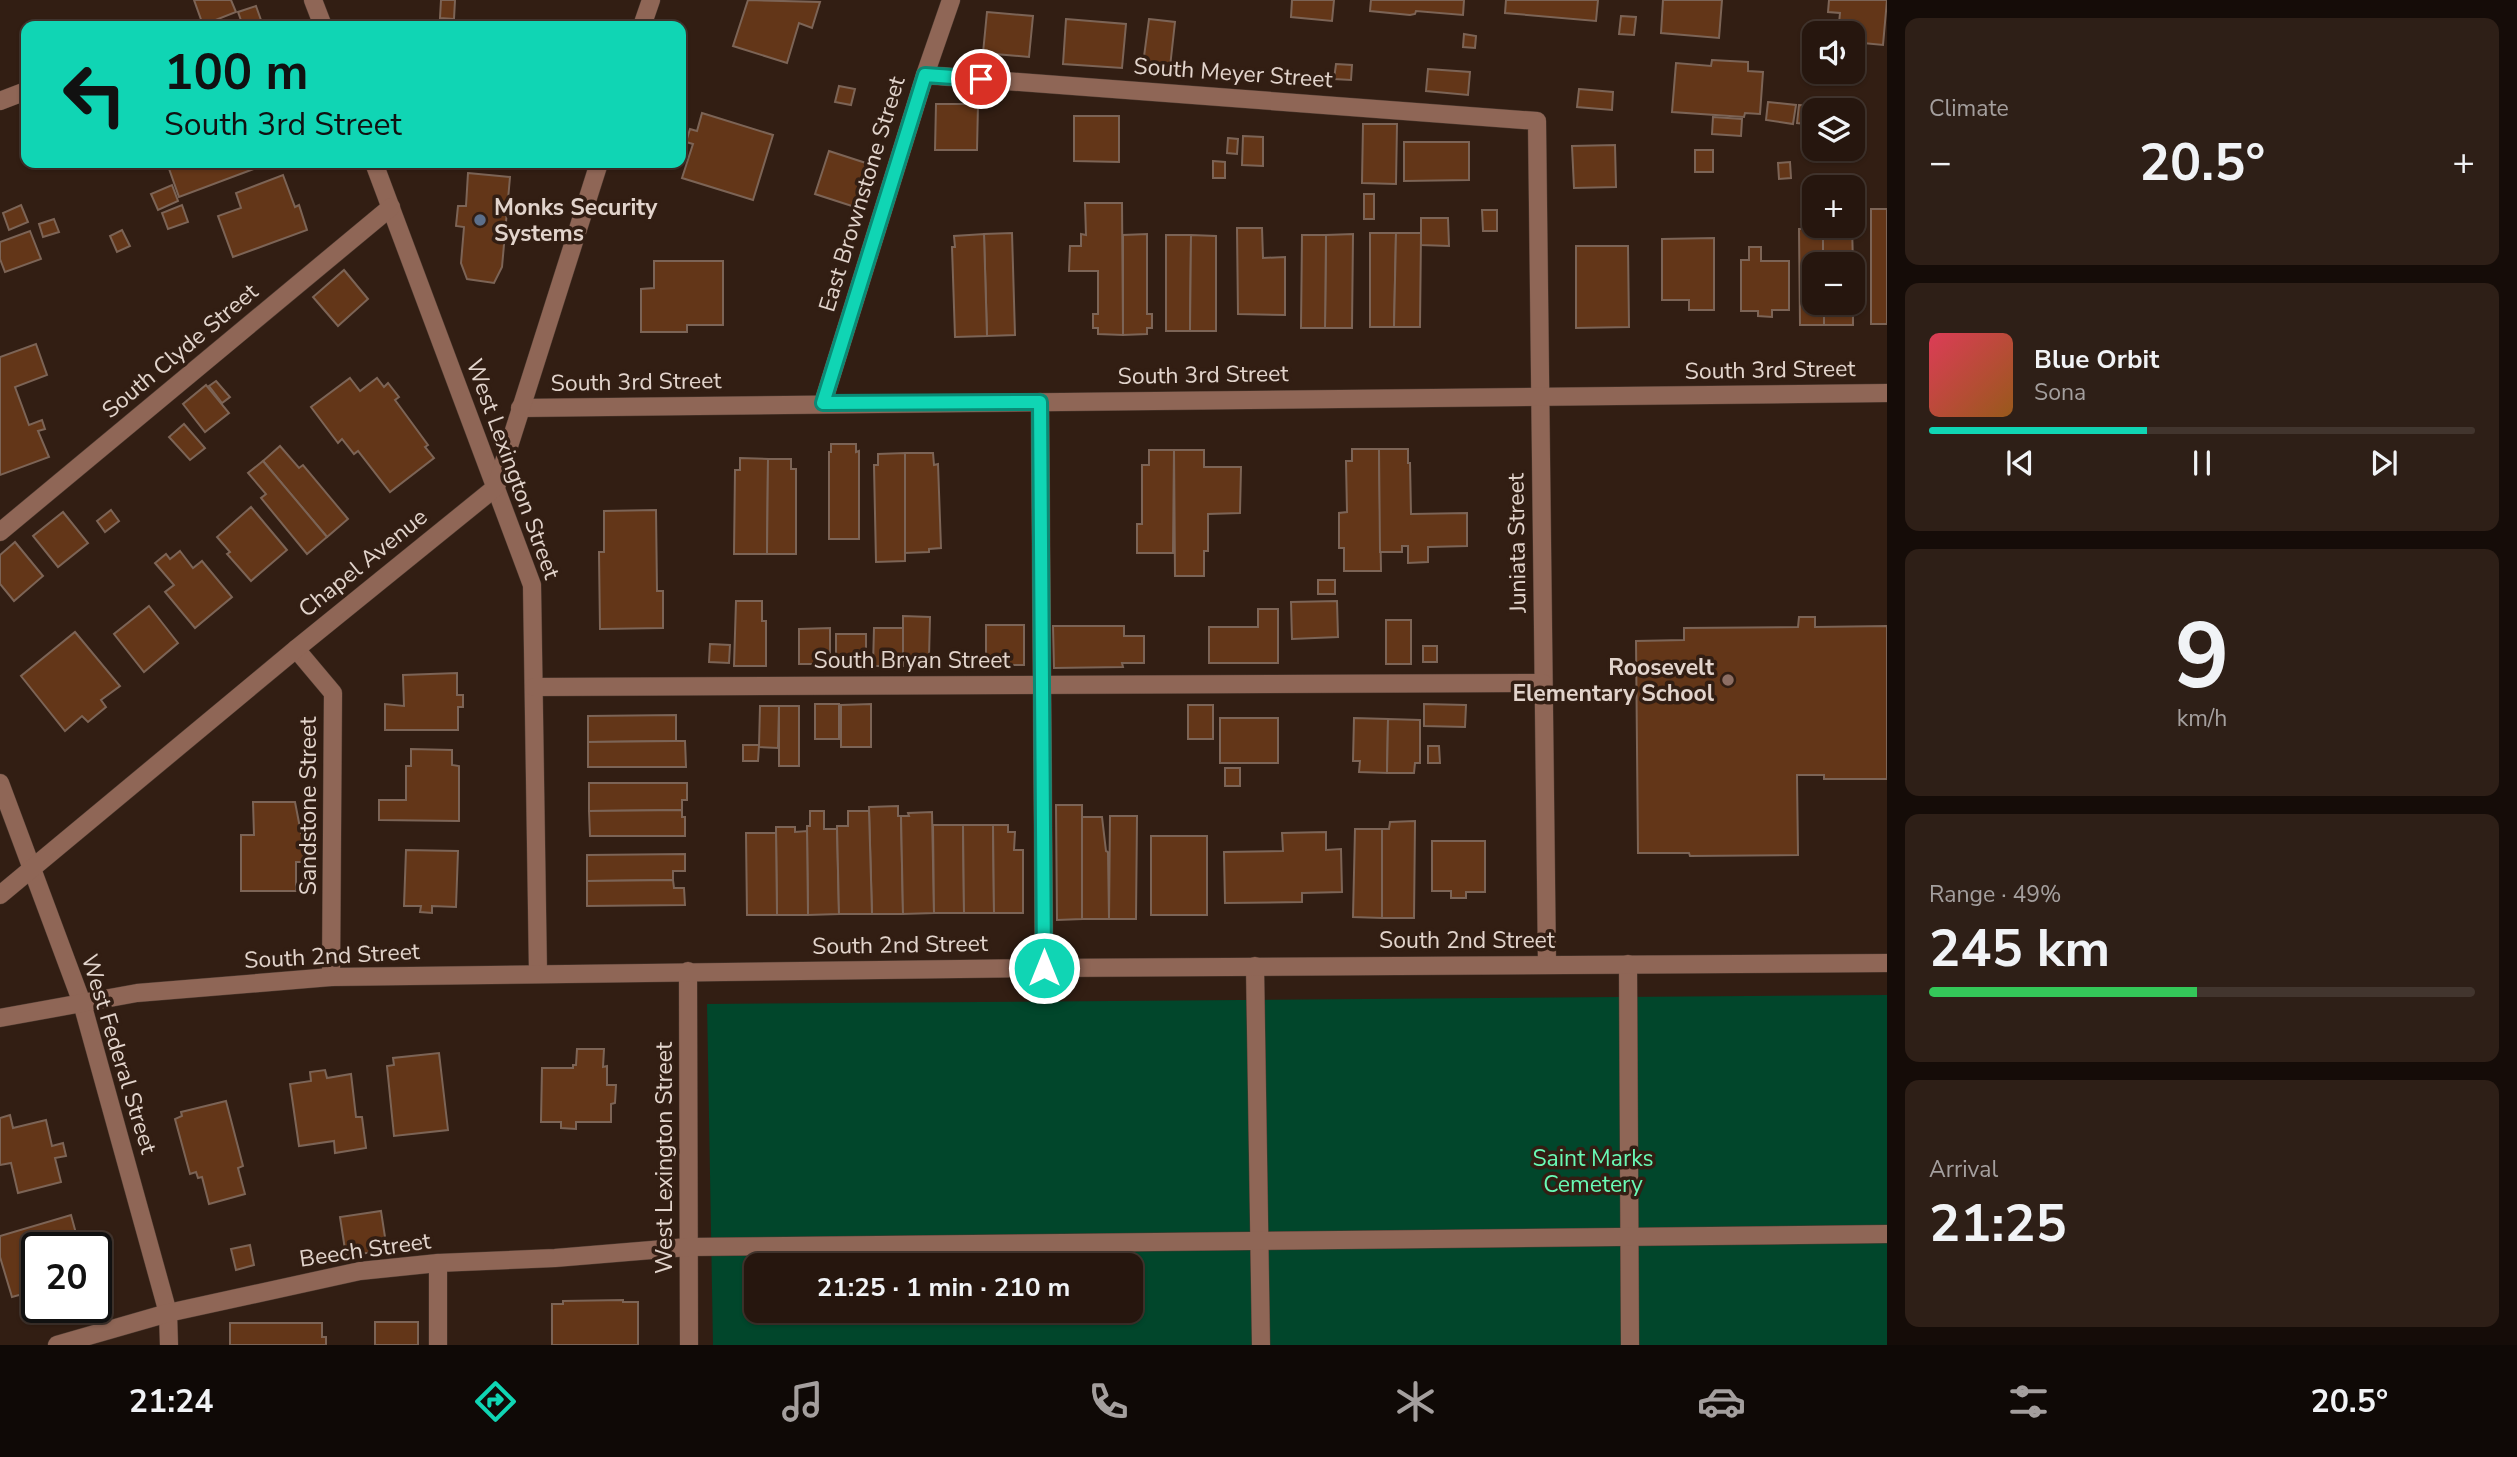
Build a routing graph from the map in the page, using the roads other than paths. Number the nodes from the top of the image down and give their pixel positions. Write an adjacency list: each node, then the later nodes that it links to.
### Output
1 (313, 0): 4 (street)
2 (651, 0): 5 (street)
3 (951, 0): 6 (street, East Brownstone Street)
4 (321, 21)
5 (644, 21)
6 (925, 75): 9 (street, South Meyer Street); 16 (street, East Brownstone Street)
7 (21, 93): 8 (street)
8 (0, 101)
9 (1537, 121): 14 (street, Juniata Street)
10 (376, 168): 12 (street, West Lexington Street)
11 (597, 168): 17 (street)
12 (391, 207): 18 (street, West Lexington Street); 19 (street, South Clyde Street)
13 (1887, 393): 14 (street, South 3rd Street)
14 (1540, 397): 15 (street, South 3rd Street); 21 (street, Juniata Street)
15 (1040, 402): 16 (street, South 3rd Street); 22 (street)
16 (823, 403): 17 (street, South 3rd Street)
17 (520, 408): 18 (street)
18 (496, 487): 20 (street, Chapel Avenue); 23 (street, West Lexington Street)
19 (0, 532)
20 (296, 649): 25 (street, Chapel Avenue); 34 (street, Sandstone Street)
21 (1544, 683): 22 (street, South Bryan Street); 28 (street, Juniata Street)
22 (1042, 684): 23 (street, South Bryan Street); 31 (street)
23 (534, 687): 33 (street, West Lexington Street)
24 (0, 783): 25 (street, West Federal Street)
25 (33, 870): 26 (street, Chapel Avenue); 35 (street, West Federal Street)
26 (0, 895)
27 (1887, 963): 29 (street, South 2nd Street)
28 (1547, 964): 29 (street, South 2nd Street); 30 (street, South 2nd Street)
29 (1628, 964): 38 (street)
30 (1255, 966): 31 (street, South 2nd Street); 39 (street)
31 (1044, 968): 32 (street, South 2nd Street)
32 (688, 971): 33 (street, South 2nd Street); 40 (street, West Lexington Street)
33 (538, 973): 34 (street, South 2nd Street)
34 (331, 977): 35 (street, South 2nd Street)
35 (82, 1003): 36 (street, South 2nd Street); 42 (street, West Federal Street)
36 (0, 1018)
37 (1887, 1234): 38 (street, Beech Street)
38 (1629, 1237): 39 (street, Beech Street); 48 (street)
39 (1260, 1241): 40 (street, Beech Street); 47 (street)
40 (688, 1247): 41 (street, Beech Street); 46 (street, West Lexington Street)
41 (438, 1263): 42 (street, Beech Street); 45 (street)
42 (168, 1313): 43 (street, Beech Street); 44 (street, West Federal Street)
43 (57, 1345)
44 (169, 1345)
45 (438, 1345)
46 (689, 1345)
47 (1261, 1345)
48 (1630, 1345)

